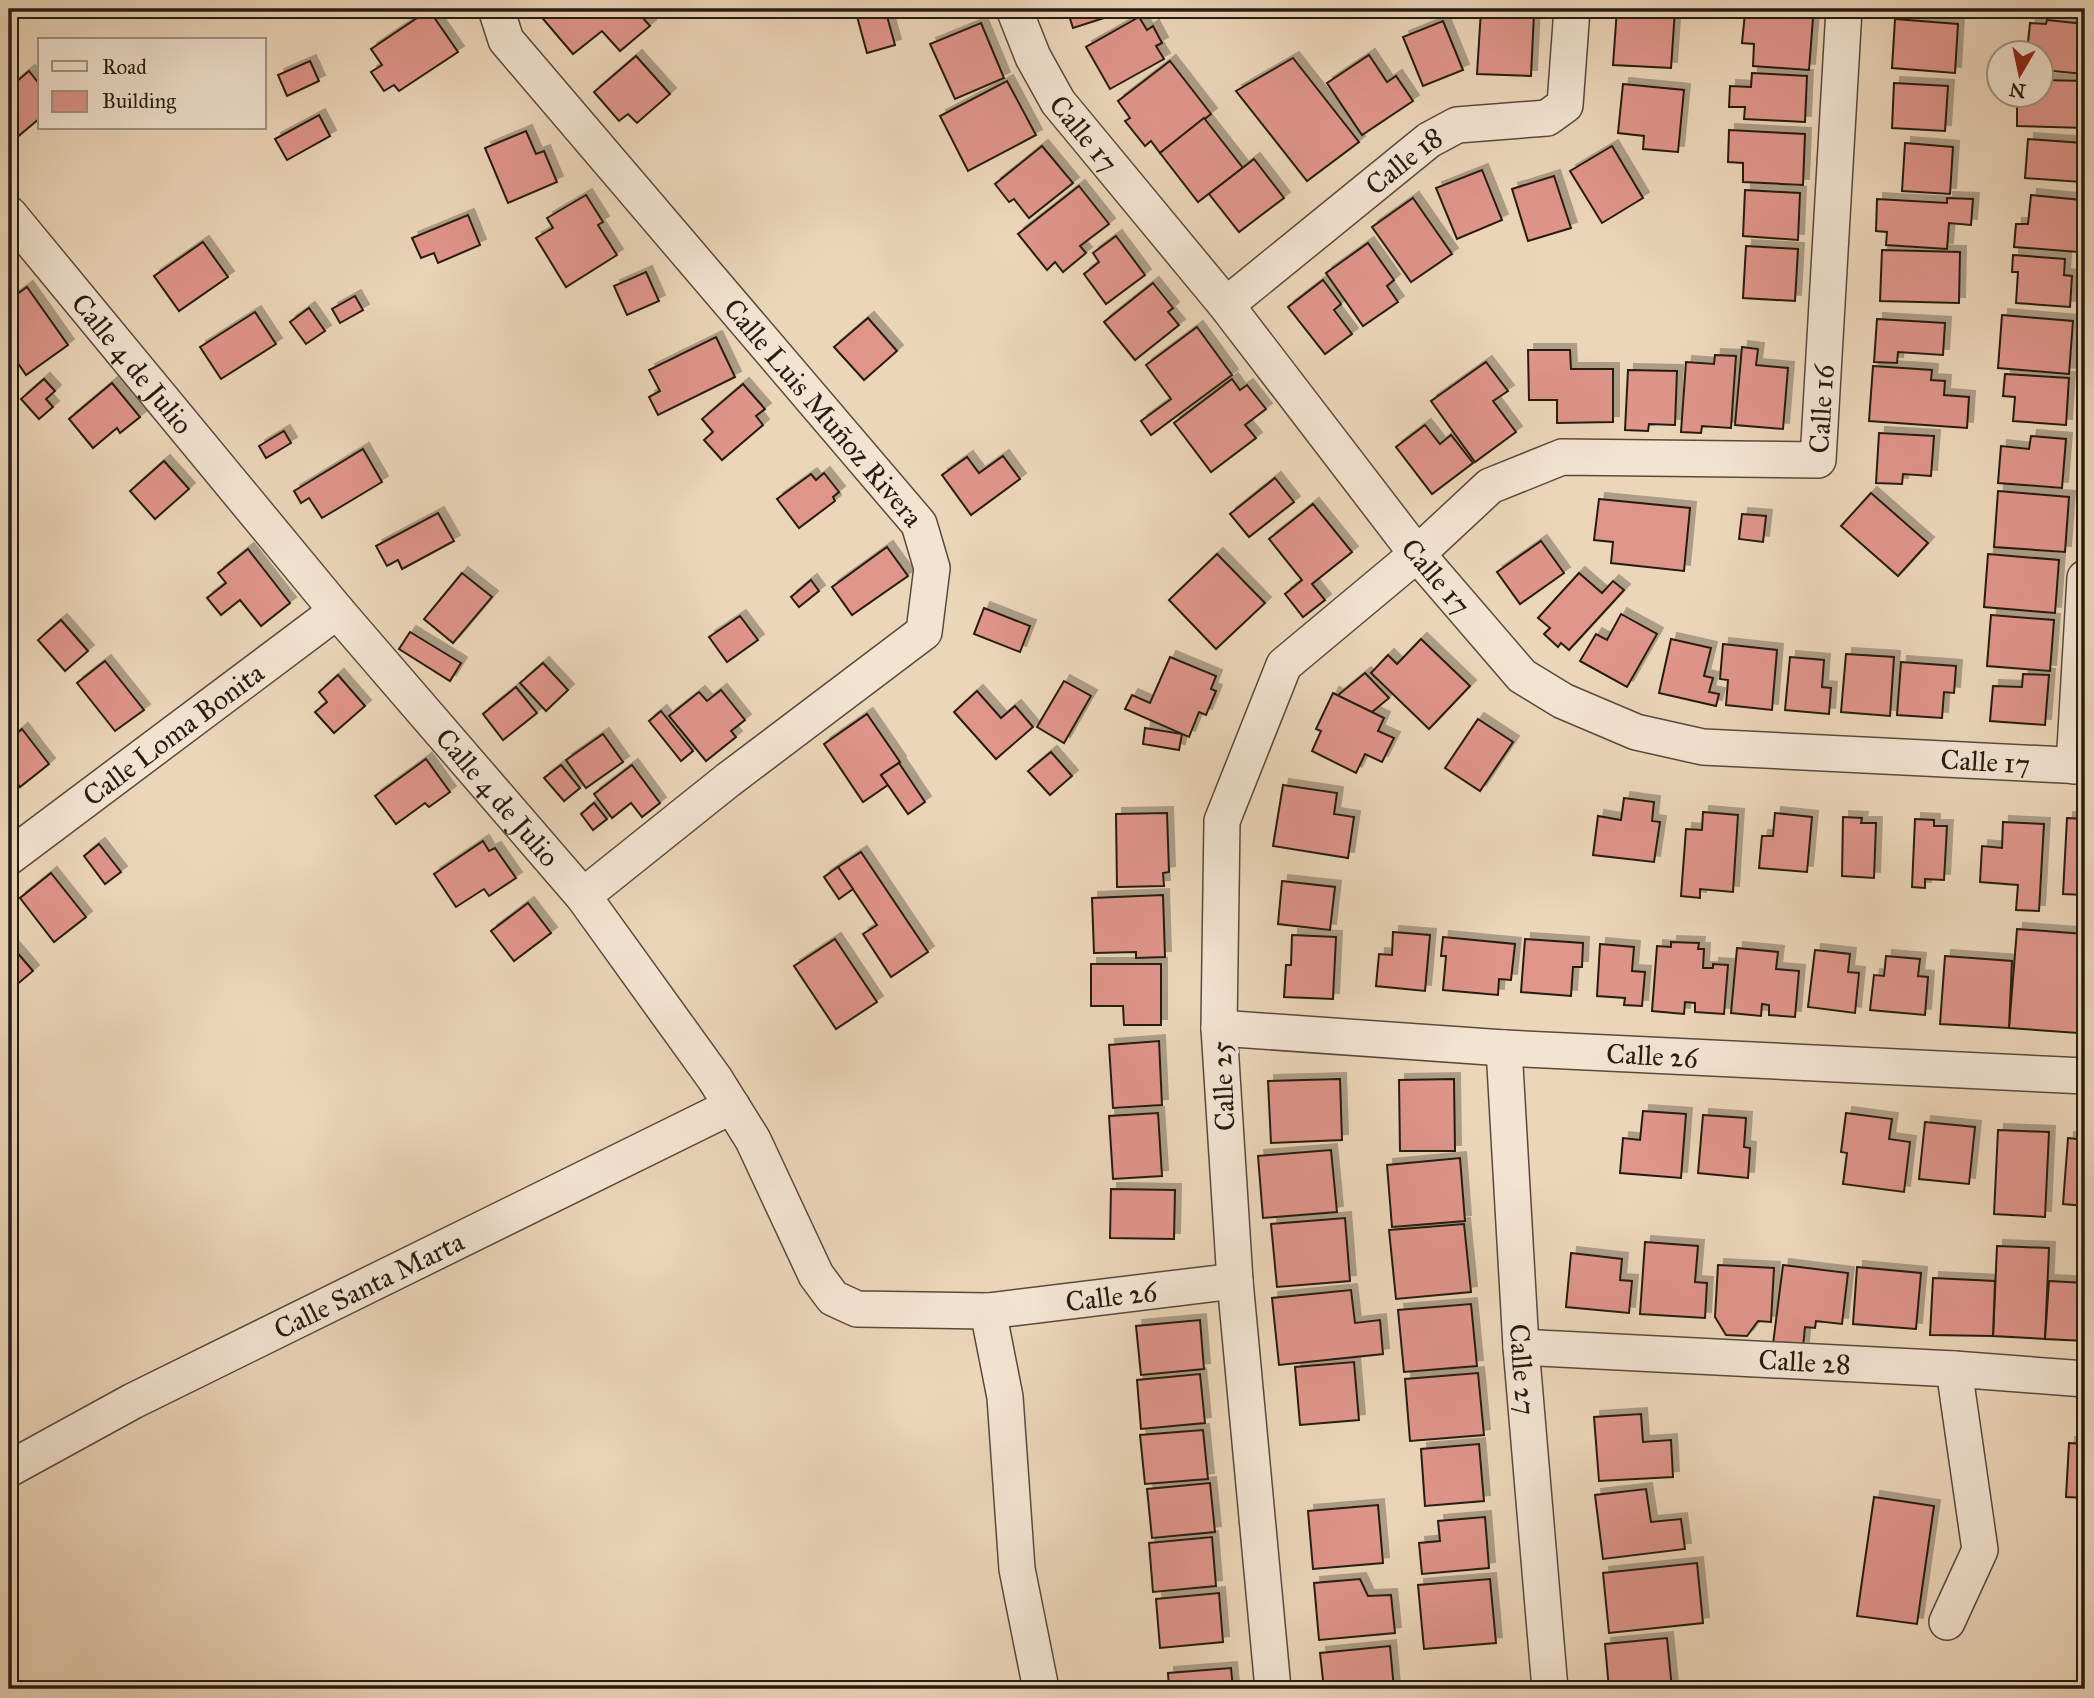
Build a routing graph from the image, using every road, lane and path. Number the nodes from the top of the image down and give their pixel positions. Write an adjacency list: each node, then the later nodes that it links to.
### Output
1 (496, 9): 12 (street, Calle Luis Muñoz Rivera)
2 (1014, 9): 6 (street, Calle 17)
3 (1572, 9): 6 (street, Calle 18)
4 (1844, 9): 7 (street, Calle 16)
5 (14, 232): 9 (street, Calle 4 de Julio)
6 (1226, 305): 7 (street, Calle 17)
7 (1417, 554): 10 (street, Calle 17); 13 (street, Calle 25)
8 (2085, 578): 10 (street)
9 (337, 611): 11 (street, Calle Loma Bonita); 12 (street, Calle 4 de Julio)
10 (2080, 766)
11 (9, 857)
12 (583, 896): 16 (street, Calle 4 de Julio)
13 (1219, 1028): 14 (street, Calle 26); 17 (street, Calle 25)
14 (1504, 1048): 15 (street, Calle 26); 19 (street, Calle 27)
15 (2085, 1076)
16 (732, 1106): 18 (street, Calle 4 de Julio); 22 (street, Calle Santa Marta)
17 (1235, 1281): 18 (street, Calle 26); 25 (street, Calle 25)
18 (988, 1311): 24 (street)
19 (1521, 1347): 20 (street, Calle 28); 26 (street, Calle 27)
20 (1954, 1369): 21 (street, Calle 28); 23 (street)
21 (2085, 1379)
22 (9, 1469)
23 (1947, 1622)
24 (1041, 1689)
25 (1273, 1689)
26 (1550, 1689)

